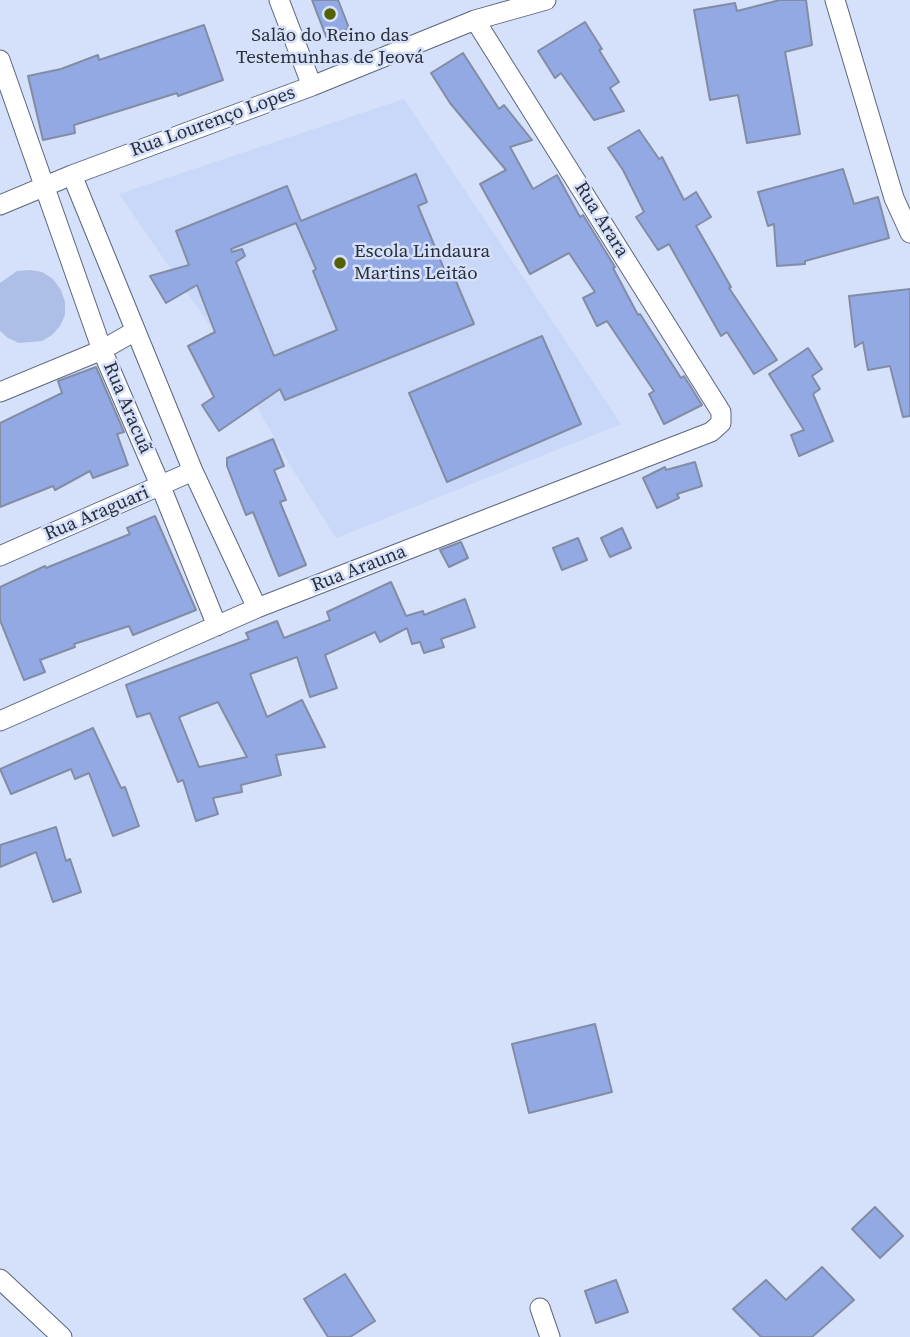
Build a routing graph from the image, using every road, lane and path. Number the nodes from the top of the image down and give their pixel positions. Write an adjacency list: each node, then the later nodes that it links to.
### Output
1 (279, 0): 6 (street)
2 (546, 0): 4 (street, Rua Lourenço Lopes)
3 (835, 0): 10 (street)
4 (475, 20): 6 (street, Rua Lourenço Lopes); 14 (street, Rua Arara)
5 (0, 60): 8 (street, Rua Aracuã)
6 (312, 86): 7 (street, Rua Lourenço Lopes)
7 (72, 175): 8 (street, Rua Lourenço Lopes); 11 (street, Rua Aracuã)
8 (46, 187): 9 (street, Rua Lourenço Lopes); 12 (street, Rua Aracuã)
9 (0, 205)
10 (910, 233)
11 (135, 331): 12 (street); 15 (street, Rua Aracuã)
12 (102, 350): 13 (street); 16 (street, Rua Aracuã)
13 (0, 392)
14 (721, 423): 18 (street, Rua Arauna)
15 (193, 471): 16 (street, Rua Araguari); 18 (street, Rua Aracuã)
16 (161, 487): 17 (street, Rua Araguari); 19 (street, Rua Aracuã)
17 (0, 556)
18 (257, 608): 19 (street, Rua Arauna)
19 (217, 626): 20 (street, Rua Arauna)
20 (0, 721)
21 (0, 1279): 23 (street)
22 (540, 1308): 24 (street)
23 (62, 1337)
24 (550, 1337)

